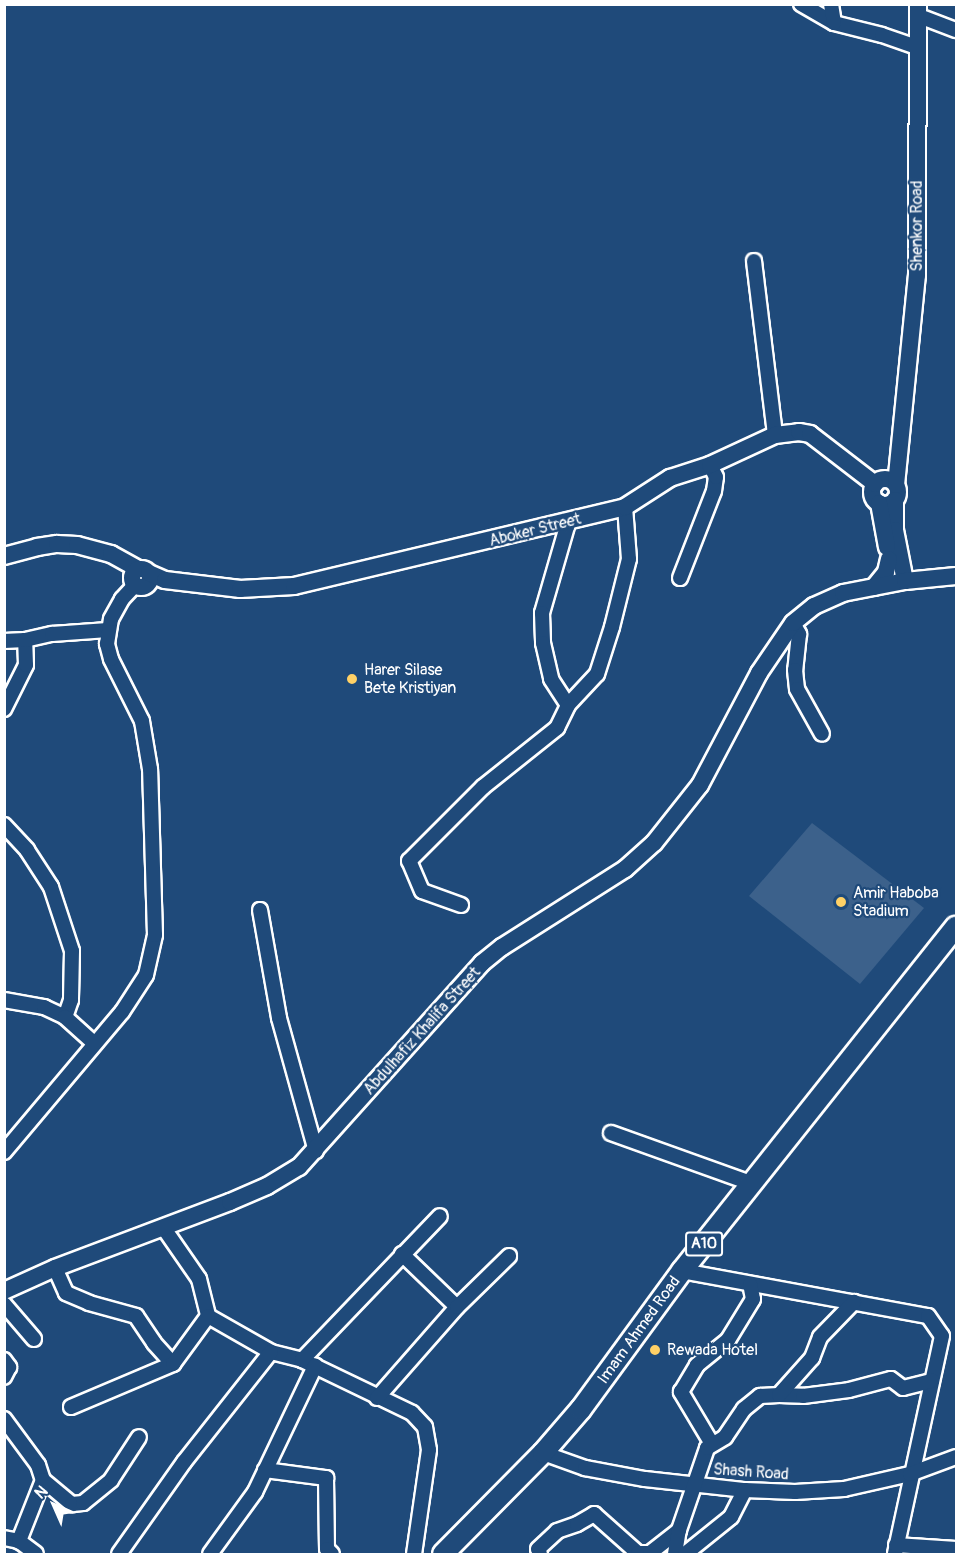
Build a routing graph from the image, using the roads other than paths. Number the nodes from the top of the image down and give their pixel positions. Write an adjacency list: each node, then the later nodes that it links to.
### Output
1 (801, 4): 4 (street)
2 (831, 4): 4 (street)
3 (919, 10): 5 (street); 6 (main road, Shenkor Road)
4 (834, 23): 6 (street)
5 (957, 30)
6 (917, 47): 10 (main road, Shenkor Road)
7 (754, 261): 8 (street)
8 (775, 435): 9 (main road, Aboker Street); 10 (main road, Aboker Street)
9 (710, 465): 11 (main road, Aboker Street); 17 (street)
10 (886, 490): 14 (main road)
11 (626, 507): 12 (main road, Aboker Street); 25 (street)
12 (568, 523): 16 (main road, Aboker Street); 25 (street)
13 (4, 556): 16 (main road)
14 (895, 558): 18 (main road); 19 (main road); 20 (main road)
15 (957, 576): 18 (main road, Abdulhafiz Khalifa Street)
16 (140, 577): 22 (street)
17 (680, 578)
18 (929, 579): 19 (main road, Abdulhafiz Khalifa Street)
19 (899, 582): 20 (main road, Abdulhafiz Khalifa Street)
20 (874, 587): 21 (main road, Abdulhafiz Khalifa Street)
21 (793, 623): 27 (street); 37 (main road, Abdulhafiz Khalifa Street)
22 (108, 630): 23 (street); 35 (street)
23 (25, 640): 24 (street); 26 (street)
24 (4, 641)
25 (568, 705): 29 (street)
26 (4, 708)
27 (822, 734)
28 (4, 825): 34 (street)
29 (461, 905)
30 (260, 910): 37 (street)
31 (957, 927): 32 (highway, Imam Ahmed Road / A10)
32 (950, 947): 39 (highway, Imam Ahmed Road / A10)
33 (4, 1000): 34 (street)
34 (66, 1017): 35 (street)
35 (94, 1043): 38 (street)
36 (611, 1133): 39 (street)
37 (316, 1151): 41 (main road, Abdulhafiz Khalifa Street)
38 (4, 1152)
39 (752, 1183): 45 (highway, Imam Ahmed Road / A10)
40 (440, 1216): 42 (street)
41 (162, 1227): 44 (main road, Abdulhafiz Khalifa Street); 51 (street)
42 (402, 1254): 50 (street); 55 (street)
43 (508, 1256): 50 (street)
44 (55, 1268): 47 (main road, Abdulhafiz Khalifa Street); 56 (street)
45 (682, 1271): 46 (street); 65 (highway, Imam Ahmed Road / A10)
46 (750, 1284): 48 (street); 64 (street)
47 (4, 1291)
48 (854, 1302): 58 (street); 59 (street)
49 (4, 1304): 52 (street)
50 (457, 1307): 60 (street)
51 (208, 1316): 53 (street); 56 (street)
52 (34, 1339)
53 (271, 1352): 55 (street); 77 (street)
54 (4, 1360): 57 (street)
55 (309, 1363): 60 (street); 67 (street)
56 (173, 1364): 61 (street)
57 (4, 1377)
58 (932, 1381): 59 (street); 68 (street)
59 (779, 1395): 64 (street)
60 (377, 1398): 80 (street)
61 (71, 1407)
62 (4, 1419): 69 (street)
63 (139, 1437): 69 (street)
64 (712, 1444): 70 (street)
65 (543, 1453): 70 (street, Shash Road); 81 (highway, Imam Ahmed Road / A10)
66 (954, 1463): 68 (street, Shash Road)
67 (265, 1470): 78 (street); 79 (street)
68 (910, 1474): 71 (street, Shash Road); 75 (street)
69 (43, 1480): 73 (street)
70 (696, 1485): 71 (street, Shash Road); 72 (street)
71 (745, 1490): 84 (street)
72 (679, 1530): 82 (street); 83 (street)
73 (11, 1540): 76 (street)
74 (957, 1549): 75 (street)
75 (895, 1550)
76 (36, 1554)
77 (119, 1554)
78 (210, 1554)
79 (332, 1554)
80 (414, 1554)
81 (443, 1554)
82 (540, 1554)
83 (675, 1554)
84 (685, 1554)

